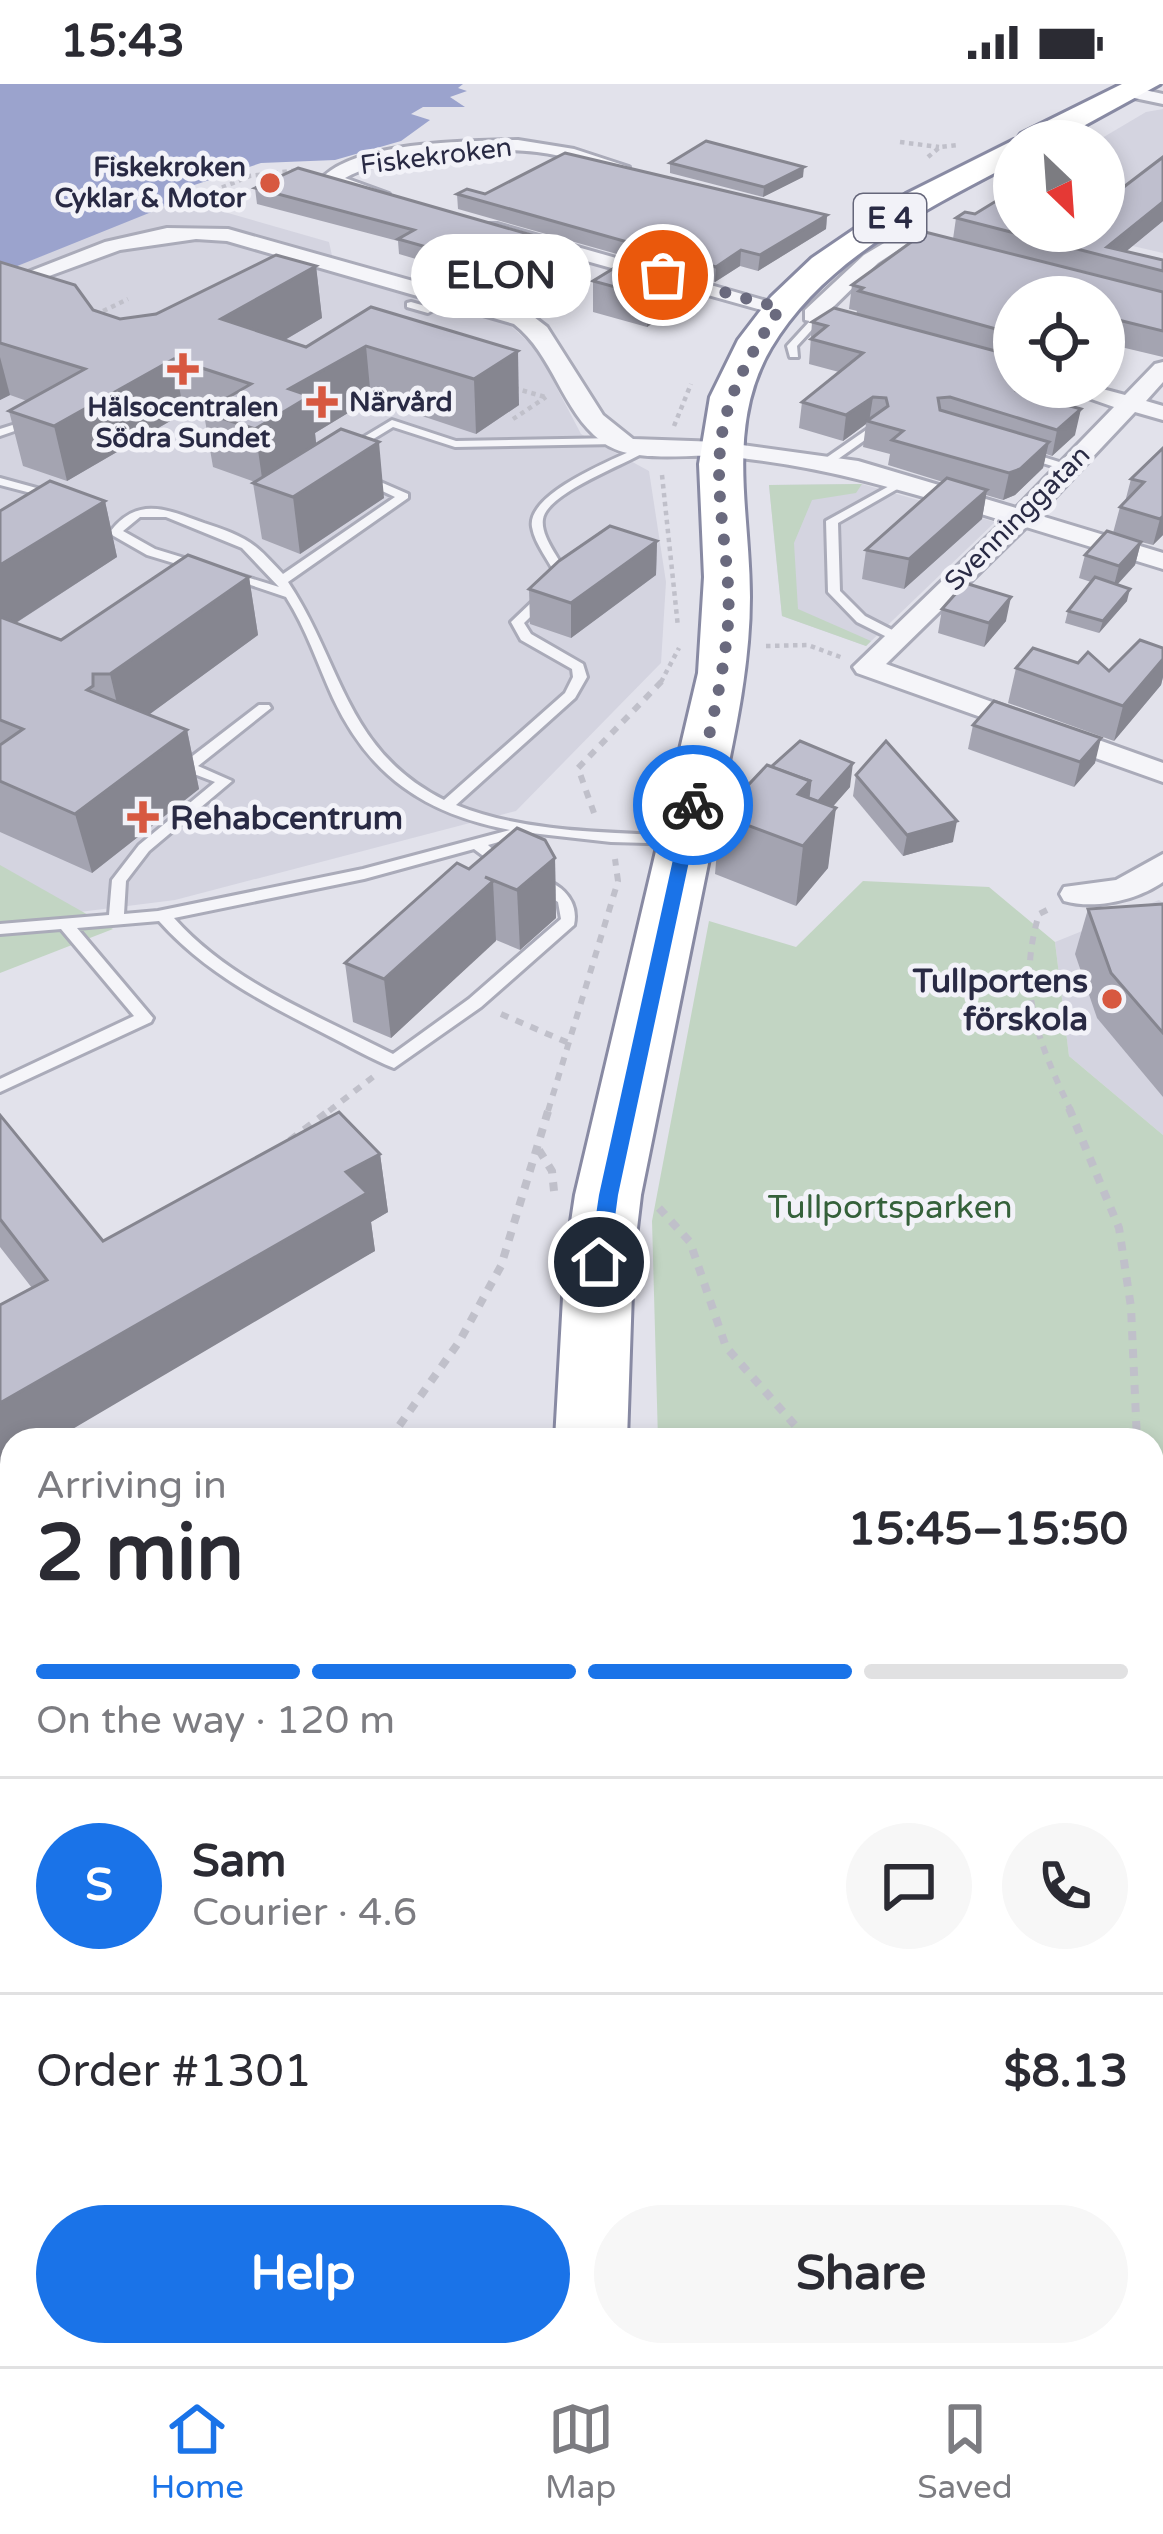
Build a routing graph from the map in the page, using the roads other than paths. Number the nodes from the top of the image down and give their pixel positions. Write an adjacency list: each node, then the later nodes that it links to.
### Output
1 (1138, 88): 2 (street); 3 (highway)
2 (1163, 99)
3 (1074, 120)
4 (993, 161): 14 (highway, E 4)
5 (651, 176): 6 (street, Fiskekroken)
6 (408, 205)
7 (474, 224): 14 (street)
8 (985, 262): 14 (street)
9 (328, 263): 10 (street); 11 (street); 25 (street)
10 (297, 277)
11 (2, 290): 15 (street)
12 (411, 305): 13 (lane)
13 (428, 310)
14 (797, 311): 16 (street); 17 (lane); 26 (highway, E 4)
15 (86, 320)
16 (897, 339)
17 (794, 356)
18 (1163, 369): 20 (street, Svenninggatan)
19 (1125, 402): 20 (street)
20 (1128, 403): 21 (street); 30 (street, Svenninggatan)
21 (1163, 413)
22 (25, 424): 24 (lane)
23 (876, 428): 28 (lane)
24 (0, 433)
25 (617, 441): 26 (street); 29 (lane)
26 (678, 448): 28 (street); 46 (lane); 47 (highway, E 4)
27 (1004, 448): 30 (lane)
28 (827, 462): 33 (street)
29 (328, 463)
30 (1068, 468): 37 (street, Svenninggatan)
31 (347, 471): 39 (lane)
32 (0, 481): 34 (lane)
33 (902, 482): 37 (street); 41 (lane)
34 (68, 500)
35 (107, 511): 36 (lane)
36 (126, 516): 39 (lane); 40 (lane)
37 (1021, 518): 38 (street); 41 (street, Svenninggatan)
38 (1163, 561)
39 (280, 582): 40 (lane)
40 (291, 596): 46 (lane)
41 (897, 638): 45 (street, Svenninggatan)
42 (264, 708): 44 (lane)
43 (151, 753): 44 (lane)
44 (187, 767): 53 (lane)
45 (1163, 773)
46 (446, 806): 48 (lane)
47 (697, 808): 48 (lane); 57 (highway, E 4)
48 (532, 828): 49 (lane)
49 (476, 843): 52 (lane); 52 (lane)
50 (1163, 864): 51 (street)
51 (1076, 894)
52 (163, 915): 53 (lane)
53 (116, 920): 54 (lane)
54 (65, 924): 55 (lane); 56 (lane)
55 (0, 929)
56 (0, 1086)
57 (592, 1428)

